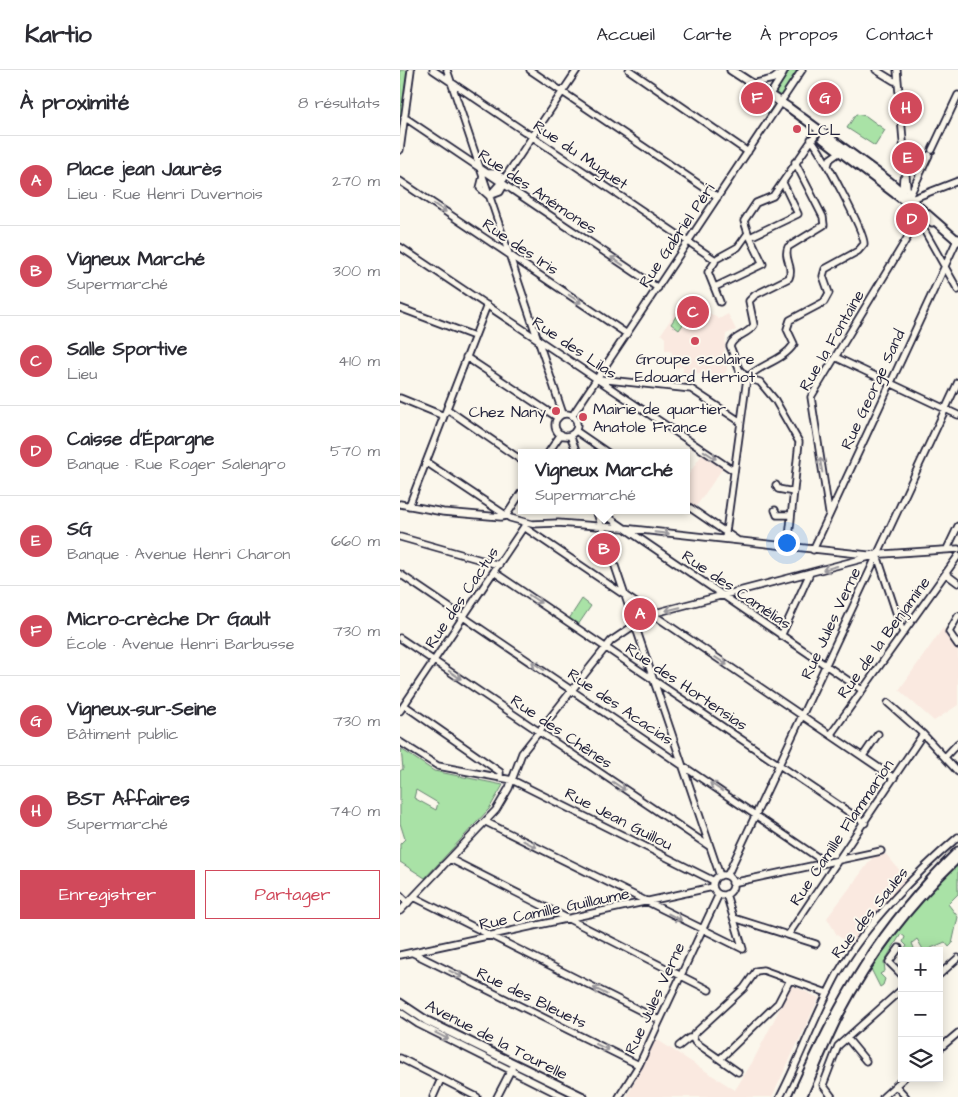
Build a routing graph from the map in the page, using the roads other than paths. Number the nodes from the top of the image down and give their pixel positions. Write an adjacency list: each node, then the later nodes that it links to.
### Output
1 (411, 70): 19 (street)
2 (433, 70): 13 (street, Rue du Muguet)
3 (447, 70): 13 (street)
4 (530, 70): 15 (street)
5 (577, 70): 15 (street)
6 (628, 70): 23 (street)
7 (731, 70): 14 (main road)
8 (785, 70): 14 (street); 17 (street)
9 (802, 70): 18 (street, Rue Gabriel Péri)
10 (876, 70): 12 (street)
11 (897, 70): 12 (street)
12 (898, 81): 29 (street)
13 (451, 83): 20 (street, Rue du Muguet); 27 (street)
14 (752, 84): 17 (main road)
15 (562, 92): 20 (street); 38 (street)
16 (958, 95): 40 (street)
17 (769, 96): 18 (main road)
18 (781, 104): 21 (main road); 23 (street, Rue Gabriel Péri); 31 (main road)
19 (404, 117): 22 (street); 27 (street, Rue des Anémones)
20 (532, 137): 33 (street); 45 (street, Rue du Muguet)
21 (814, 137): 24 (main road); 25 (street); 26 (street)
22 (400, 150)
23 (748, 152): 38 (street, Rue Gabriel Péri)
24 (840, 152): 26 (street); 34 (main road)
25 (796, 162): 35 (street); 61 (street)
26 (828, 165): 61 (street)
27 (480, 169): 28 (street)
28 (485, 174): 33 (street, Rue des Anémones); 37 (street)
29 (905, 176): 31 (street); 36 (street)
30 (400, 181): 47 (street, Rue des Iris, one-way to 47)
31 (889, 181): 36 (main road)
32 (958, 181): 40 (street)
33 (503, 182): 37 (street); 51 (street, Rue des Anémones, one-way to 33)
34 (880, 182): 36 (street); 39 (main road)
35 (783, 183): 43 (street); 43 (street)
36 (904, 189): 39 (street); 40 (main road)
37 (489, 196): 47 (street)
38 (718, 197): 45 (street, Rue Gabriel Péri)
39 (903, 200): 40 (main road)
40 (911, 200): 41 (street); 41 (main road); 42 (main road)
41 (921, 219): 42 (main road); 49 (street); 60 (street, Rue la Fontaine)
42 (943, 228): 44 (main road)
43 (749, 234): 48 (street); 50 (street)
44 (958, 240): 49 (street, Rue George Sand)
45 (688, 243): 48 (street, Rue du Muguet); 51 (street, Rue Gabriel Péri)
46 (400, 247): 54 (street, Rue des Lilas)
47 (510, 255): 56 (street, Rue des Iris, one-way to 56); 58 (street)
48 (716, 260): 50 (street)
49 (944, 267): 52 (street); 65 (street, Rue George Sand)
50 (715, 287): 53 (street)
51 (658, 288): 56 (street, Rue Gabriel Péri)
52 (958, 290)
53 (720, 302)
54 (487, 305): 57 (street); 58 (street, Rue des Lilas)
55 (400, 308): 57 (street)
56 (628, 334): 62 (street, Rue Gabriel Péri)
57 (474, 336): 59 (street)
58 (538, 339): 62 (street, Rue des Lilas); 69 (street)
59 (466, 357): 67 (street); 73 (street)
60 (835, 357): 65 (street); 91 (street, Rue la Fontaine, one-way to 60)
61 (746, 378): 74 (street); 85 (street)
62 (597, 379): 63 (street); 72 (street, Rue Gabriel Péri)
63 (608, 382): 74 (street); 83 (street, Rue des Lilas, one-way to 83)
64 (958, 382): 68 (street, Rue Jules Verne)
65 (890, 383): 68 (street); 91 (street, Rue George Sand)
66 (400, 398): 71 (street)
67 (446, 409): 71 (street); 81 (street)
68 (945, 409): 70 (street); 111 (street, Rue Jules Verne)
69 (563, 414): 72 (street); 73 (street)
70 (958, 415)
71 (444, 416): 82 (street)
72 (572, 416): 75 (street)
73 (558, 418): 76 (street)
74 (741, 422): 83 (street)
75 (576, 431): 77 (street); 80 (street)
76 (561, 434): 77 (street); 78 (street)
77 (570, 435): 79 (street)
78 (551, 449)
79 (575, 449)
80 (602, 449)
81 (518, 457)
82 (426, 462): 88 (street); 95 (street)
83 (734, 471): 101 (street)
84 (776, 485): 85 (street)
85 (794, 492): 94 (street)
86 (518, 499): 95 (street)
87 (400, 504): 88 (street)
88 (409, 506): 95 (street)
89 (690, 508): 101 (street)
90 (774, 510): 94 (street)
91 (829, 513): 109 (street, Rue George Sand)
92 (598, 514): 98 (street)
93 (603, 514): 99 (street, Rue des Camélias)
94 (791, 515): 106 (street)
95 (506, 516): 96 (street)
96 (525, 525): 98 (street); 114 (street, Rue des Cactus); 120 (street)
97 (958, 526): 107 (street)
98 (602, 527): 99 (street); 120 (street)
99 (623, 528): 100 (street); 105 (street, Rue des Camélias)
100 (636, 530): 103 (street, one-way to 103); 105 (street)
101 (726, 532): 103 (street); 104 (street)
102 (400, 537): 114 (street)
103 (725, 539): 104 (street)
104 (739, 541): 106 (street)
105 (643, 542): 121 (street, Rue des Camélias)
106 (788, 547): 109 (street)
107 (947, 549): 108 (street); 111 (street)
108 (958, 549)
109 (813, 550): 110 (street)
110 (852, 554): 111 (street); 113 (street)
111 (877, 555): 113 (street); 126 (street); 132 (street, Rue Jules Verne)
112 (958, 556): 118 (street, Rue de la Benjamine)
113 (853, 562): 116 (street, one-way to 116)
114 (499, 565): 115 (street, Rue des Cactus)
115 (494, 572): 123 (street, Rue des Cactus); 130 (street, Rue des Hortensias, one-way to 130)
116 (810, 573): 121 (street); 127 (street)
117 (400, 574): 123 (street, Rue des Acacias)
118 (946, 574): 119 (street); 126 (street, Rue de la Benjamine)
119 (958, 583)
120 (624, 595): 122 (street); 125 (street)
121 (723, 597): 122 (street, one-way to 122); 127 (street, Rue des Camélias)
122 (651, 614): 125 (street); 138 (street, one-way to 138)
123 (464, 616): 131 (street, Rue des Cactus); 134 (street, Rue des Acacias, one-way to 123)
124 (958, 616): 129 (street)
125 (634, 624): 130 (street); 133 (street)
126 (902, 633): 135 (street, Rue de la Benjamine)
127 (781, 636): 132 (street, Rue des Camélias)
128 (400, 638): 131 (street, Rue des Chênes)
129 (958, 645)
130 (605, 647): 133 (street, Rue des Hortensias); 134 (street)
131 (434, 661): 137 (street, Rue des Cactus); 139 (street, Rue des Chênes, one-way to 139)
132 (826, 666): 135 (street, Rue des Camélias); 138 (street, Rue Jules Verne)
133 (652, 679): 147 (street); 148 (street, Rue des Hortensias)
134 (572, 689): 139 (street); 147 (street, Rue des Acacias)
135 (862, 690): 140 (street, Rue de la Benjamine)
136 (888, 702): 142 (street)
137 (402, 708): 150 (street)
138 (802, 716): 140 (street); 148 (street, Rue Jules Verne)
139 (539, 732): 152 (street); 157 (street, Rue des Chênes, one-way to 157)
140 (831, 734): 145 (street)
141 (878, 734): 145 (street)
142 (924, 734): 146 (street); 151 (street, Rue Camille Flammarion)
143 (400, 742): 150 (street, Rue Jean Guillou)
144 (958, 743): 146 (street)
145 (863, 756): 151 (street)
146 (944, 757): 149 (street)
147 (682, 764): 153 (street, Rue des Acacias, one-way to 147); 157 (street)
148 (779, 765): 153 (street, Rue Jules Verne); 155 (street, Rue des Hortensias)
149 (958, 772)
150 (500, 778): 152 (street, Rue Jean Guillou)
151 (894, 778): 155 (street, Rue Camille Flammarion)
152 (512, 780): 154 (street); 167 (street, Rue Jean Guillou)
153 (756, 814): 163 (street, Rue des Acacias); 165 (street, Rue Jules Verne)
154 (486, 822): 161 (street); 171 (street, one-way to 171)
155 (865, 822): 162 (street, Rue Camille Flammarion)
156 (958, 837): 190 (street, Rue des Saules)
157 (709, 846): 164 (street)
158 (881, 851): 162 (street)
159 (958, 851): 217 (main road)
160 (958, 858): 217 (main road)
161 (450, 860): 170 (street); 175 (street)
162 (838, 860): 163 (street); 177 (street, Rue Camille Flammarion)
163 (826, 863): 166 (street)
164 (720, 876): 165 (street); 167 (street)
165 (727, 876): 166 (street)
166 (732, 883): 168 (street)
167 (714, 884): 168 (street); 171 (street, Rue Camille Guillaume)
168 (722, 894): 174 (street); 176 (street, Rue Jules Verne)
169 (400, 895): 172 (street)
170 (414, 897): 172 (street); 178 (street)
171 (646, 902): 175 (street, Rue Camille Guillaume); 176 (street, one-way to 176)
172 (408, 903): 173 (street)
173 (400, 912)
174 (734, 918): 176 (street); 177 (street)
175 (568, 919): 178 (street, Rue Camille Guillaume); 186 (street)
176 (702, 930): 186 (street, Rue Jules Verne)
177 (788, 935): 179 (street)
178 (491, 936): 181 (street, Rue Camille Guillaume); 193 (street, one-way to 178)
179 (816, 944)
180 (898, 949): 184 (street)
181 (413, 953): 182 (street, Rue Camille Guillaume); 202 (street, Rue des Bleuets, one-way to 202)
182 (400, 955)
183 (958, 958): 185 (street)
184 (898, 971)
185 (943, 972)
186 (680, 975): 188 (street); 193 (street, Rue Jules Verne)
187 (790, 980): 190 (street); 195 (street); 200 (street)
188 (709, 990)
189 (898, 992): 196 (street)
190 (827, 993): 216 (street, Rue des Saules)
191 (400, 1003): 203 (main road, Avenue de la Tourelle)
192 (400, 1012): 203 (street, one-way to 203)
193 (659, 1020): 202 (street, Rue Jules Verne)
194 (958, 1033): 198 (street)
195 (693, 1038): 197 (street); 200 (street)
196 (847, 1038): 201 (street); 218 (street)
197 (679, 1046)
198 (943, 1046)
199 (400, 1059): 205 (street)
200 (720, 1059): 204 (street)
201 (866, 1061)
202 (639, 1065): 208 (street, Rue Jules Verne)
203 (512, 1067): 211 (street); 212 (street); 213 (main road, Avenue de la Tourelle)
204 (738, 1072)
205 (441, 1079): 209 (street); 210 (street)
206 (900, 1082): 207 (street)
207 (896, 1086): 219 (street); 220 (street)
208 (626, 1087): 214 (street, Rue Jules Verne); 215 (street, Rue Jules Verne)
209 (433, 1097)
210 (478, 1097)
211 (497, 1097)
212 (564, 1097)
213 (583, 1097)
214 (619, 1097)
215 (624, 1097)
216 (780, 1097)
217 (797, 1097)
218 (832, 1097)
219 (883, 1097)
220 (906, 1097)

